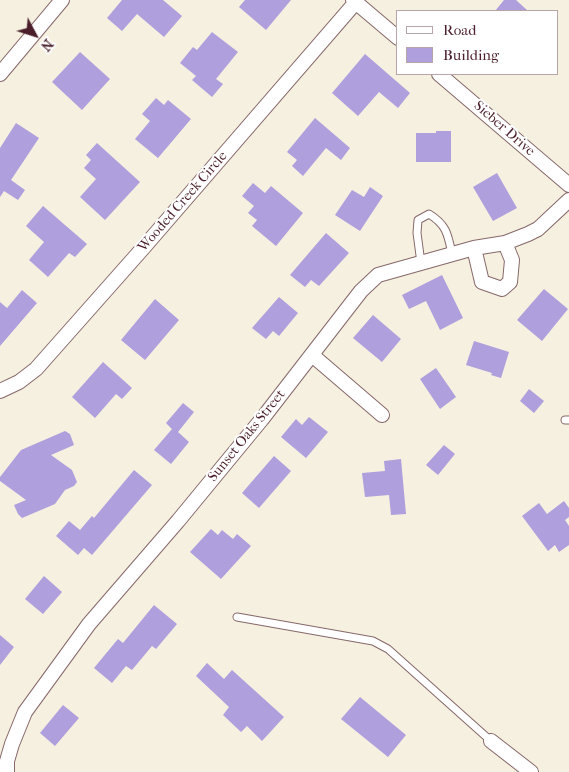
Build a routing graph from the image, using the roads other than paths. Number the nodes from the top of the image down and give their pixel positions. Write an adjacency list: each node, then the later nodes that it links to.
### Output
1 (62, 0): 4 (street)
2 (355, 1): 3 (street); 13 (street, Wooded Creek Circle)
3 (396, 36)
4 (0, 74)
5 (441, 75): 6 (street, Sieber Drive)
6 (569, 185)
7 (569, 200): 8 (street, Sunset Oaks Street)
8 (506, 243): 9 (street, Sunset Oaks Street); 9 (street)
9 (474, 248): 10 (street, Sunset Oaks Street)
10 (452, 254): 11 (street, Sunset Oaks Street); 11 (lane)
11 (421, 263): 12 (street, Sunset Oaks Street)
12 (312, 355): 14 (street); 17 (street, Sunset Oaks Street)
13 (0, 391)
14 (382, 415)
15 (237, 617): 16 (lane)
16 (491, 742): 18 (street)
17 (7, 772)
18 (531, 772)

